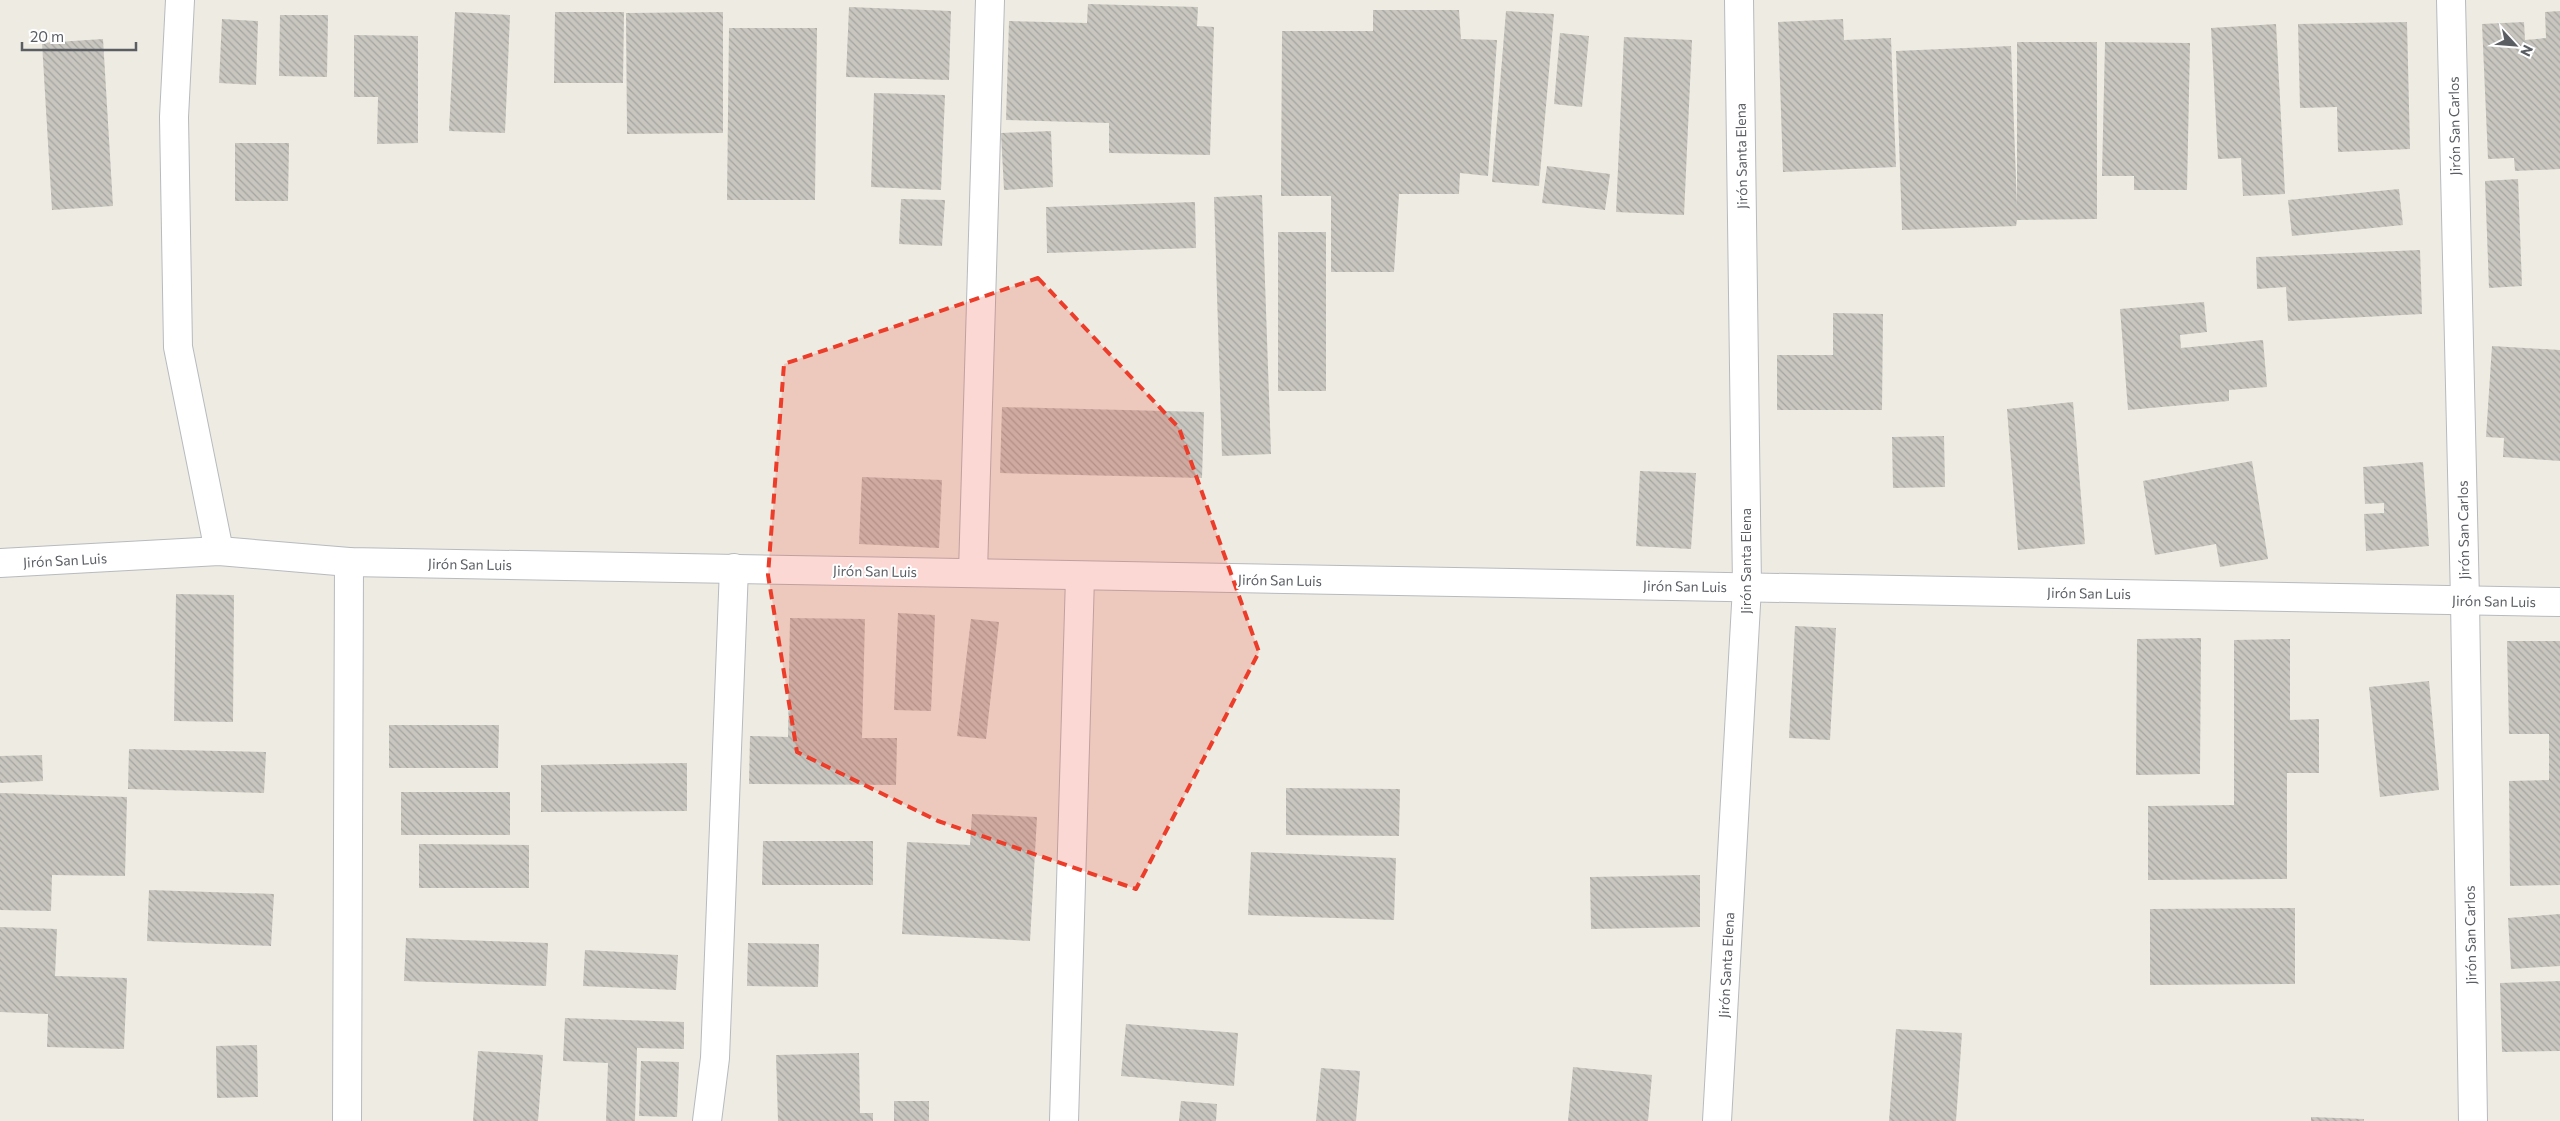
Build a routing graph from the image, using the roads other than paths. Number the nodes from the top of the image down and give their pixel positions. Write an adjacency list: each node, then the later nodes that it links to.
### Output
1 (180, 0): 5 (street)
2 (990, 0): 9 (street)
3 (1739, 0): 11 (street, Jirón Santa Elena)
4 (2451, 0): 12 (street, Jirón San Carlos)
5 (219, 551): 6 (street, Jirón San Luis); 7 (street, Jirón San Luis)
6 (349, 562): 8 (street, Jirón San Luis); 14 (street)
7 (0, 563)
8 (734, 568): 9 (street, Jirón San Luis); 15 (street)
9 (973, 572): 10 (street, Jirón San Luis)
10 (1080, 577): 11 (street, Jirón San Luis); 16 (street)
11 (1747, 587): 12 (street, Jirón San Luis); 17 (street, Jirón Santa Elena)
12 (2465, 600): 13 (street, Jirón San Luis); 18 (street, Jirón San Carlos)
13 (2560, 602)
14 (347, 1121)
15 (707, 1121)
16 (1064, 1121)
17 (1717, 1121)
18 (2473, 1121)

